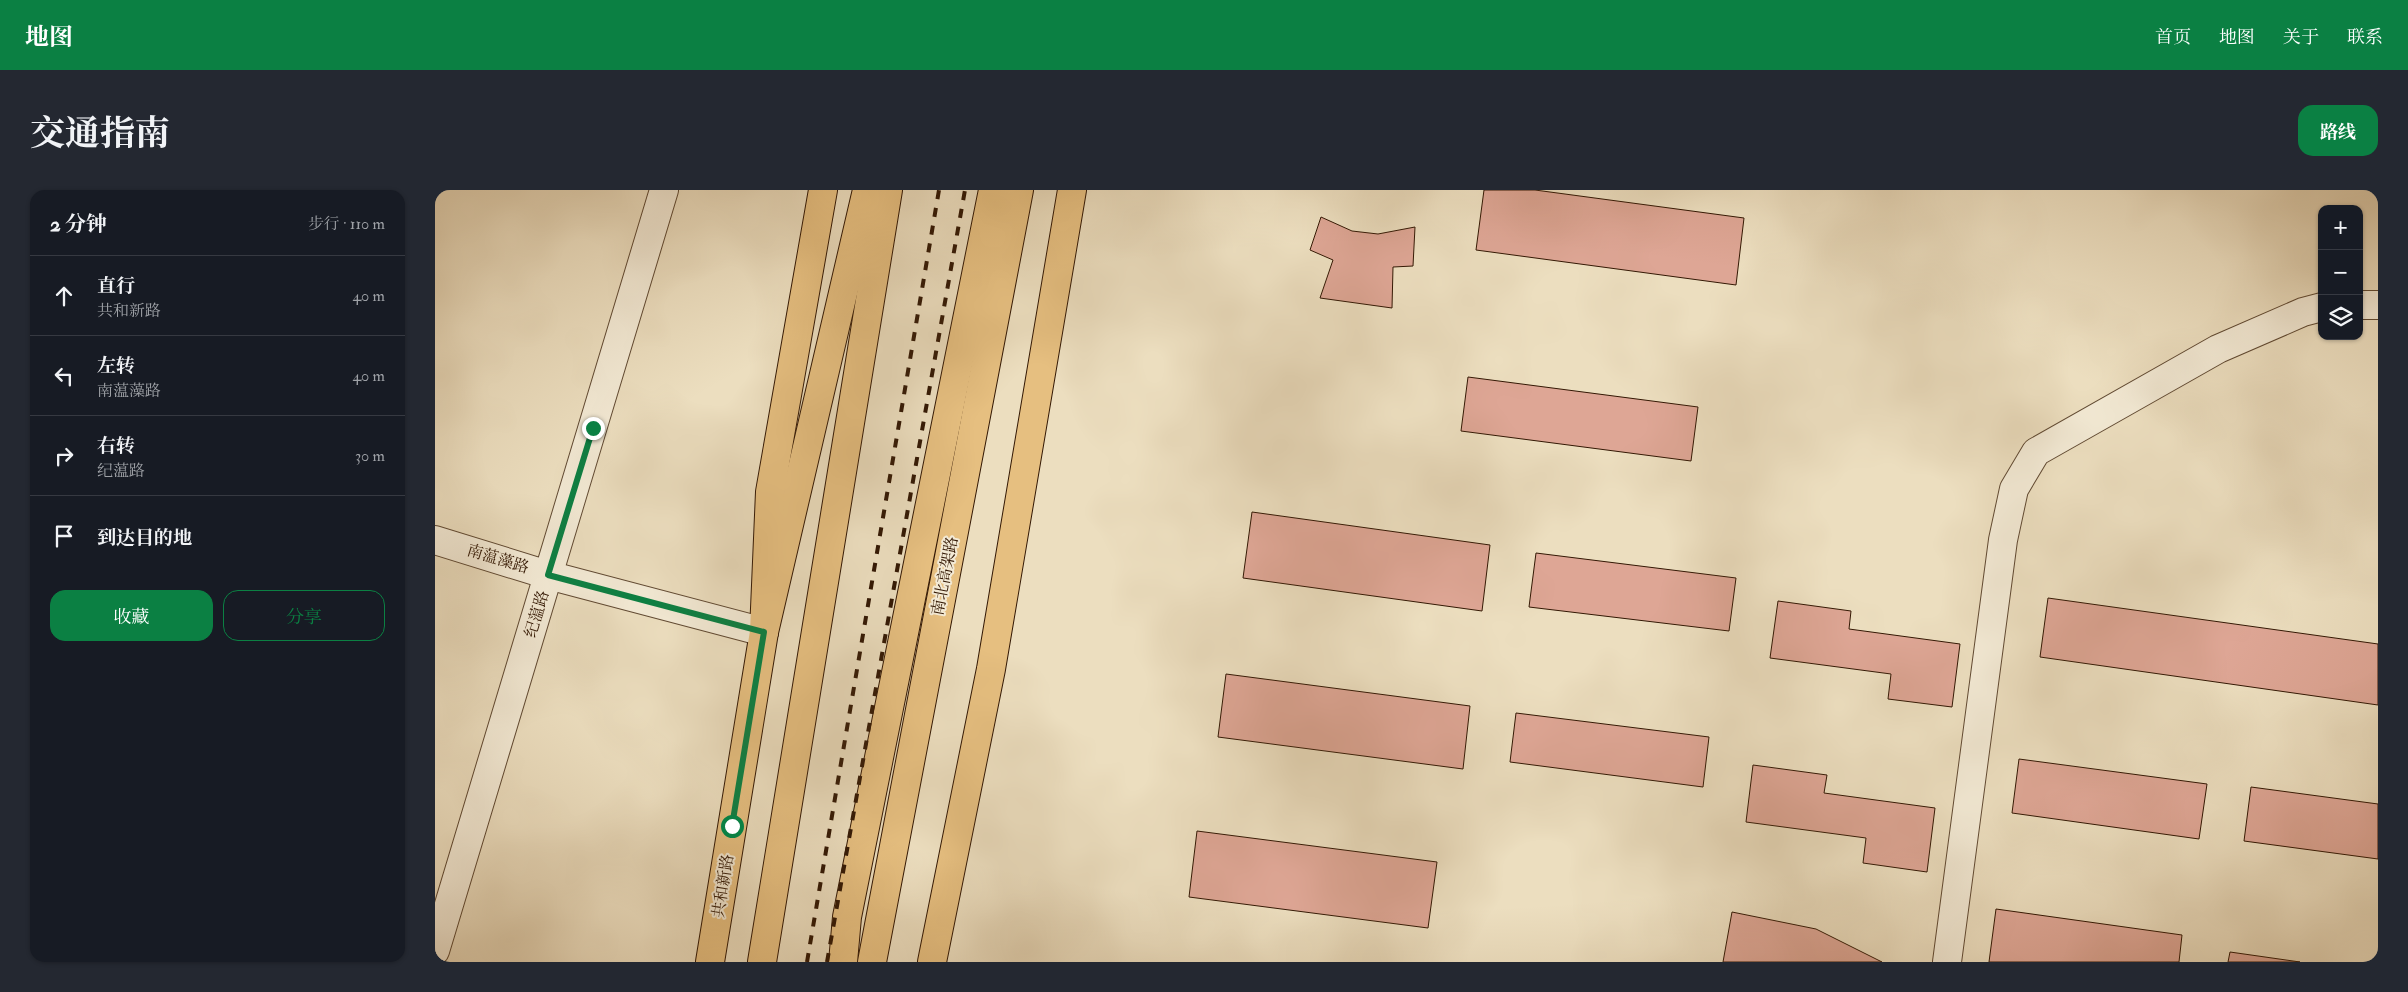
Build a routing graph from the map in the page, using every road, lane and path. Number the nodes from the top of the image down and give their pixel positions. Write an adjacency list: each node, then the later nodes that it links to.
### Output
1 (664, 190): 12 (street, 纪蕰路)
2 (823, 190): 13 (main road)
3 (867, 190): 13 (main road)
4 (888, 190): 16 (main road)
5 (993, 190): 17 (main road)
6 (1019, 190): 18 (main road, 南北高架路)
7 (1072, 190): 19 (main road)
8 (2363, 304): 9 (street)
9 (2378, 305)
10 (2318, 308): 20 (street)
11 (435, 540): 12 (street, 南蕰藻路)
12 (548, 575): 13 (street, 南蕰藻路); 14 (street, 纪蕰路)
13 (764, 632): 15 (main road, 共和新路)
14 (435, 951)
15 (710, 962)
16 (761, 962)
17 (843, 962)
18 (872, 962)
19 (932, 962)
20 (1947, 962)

